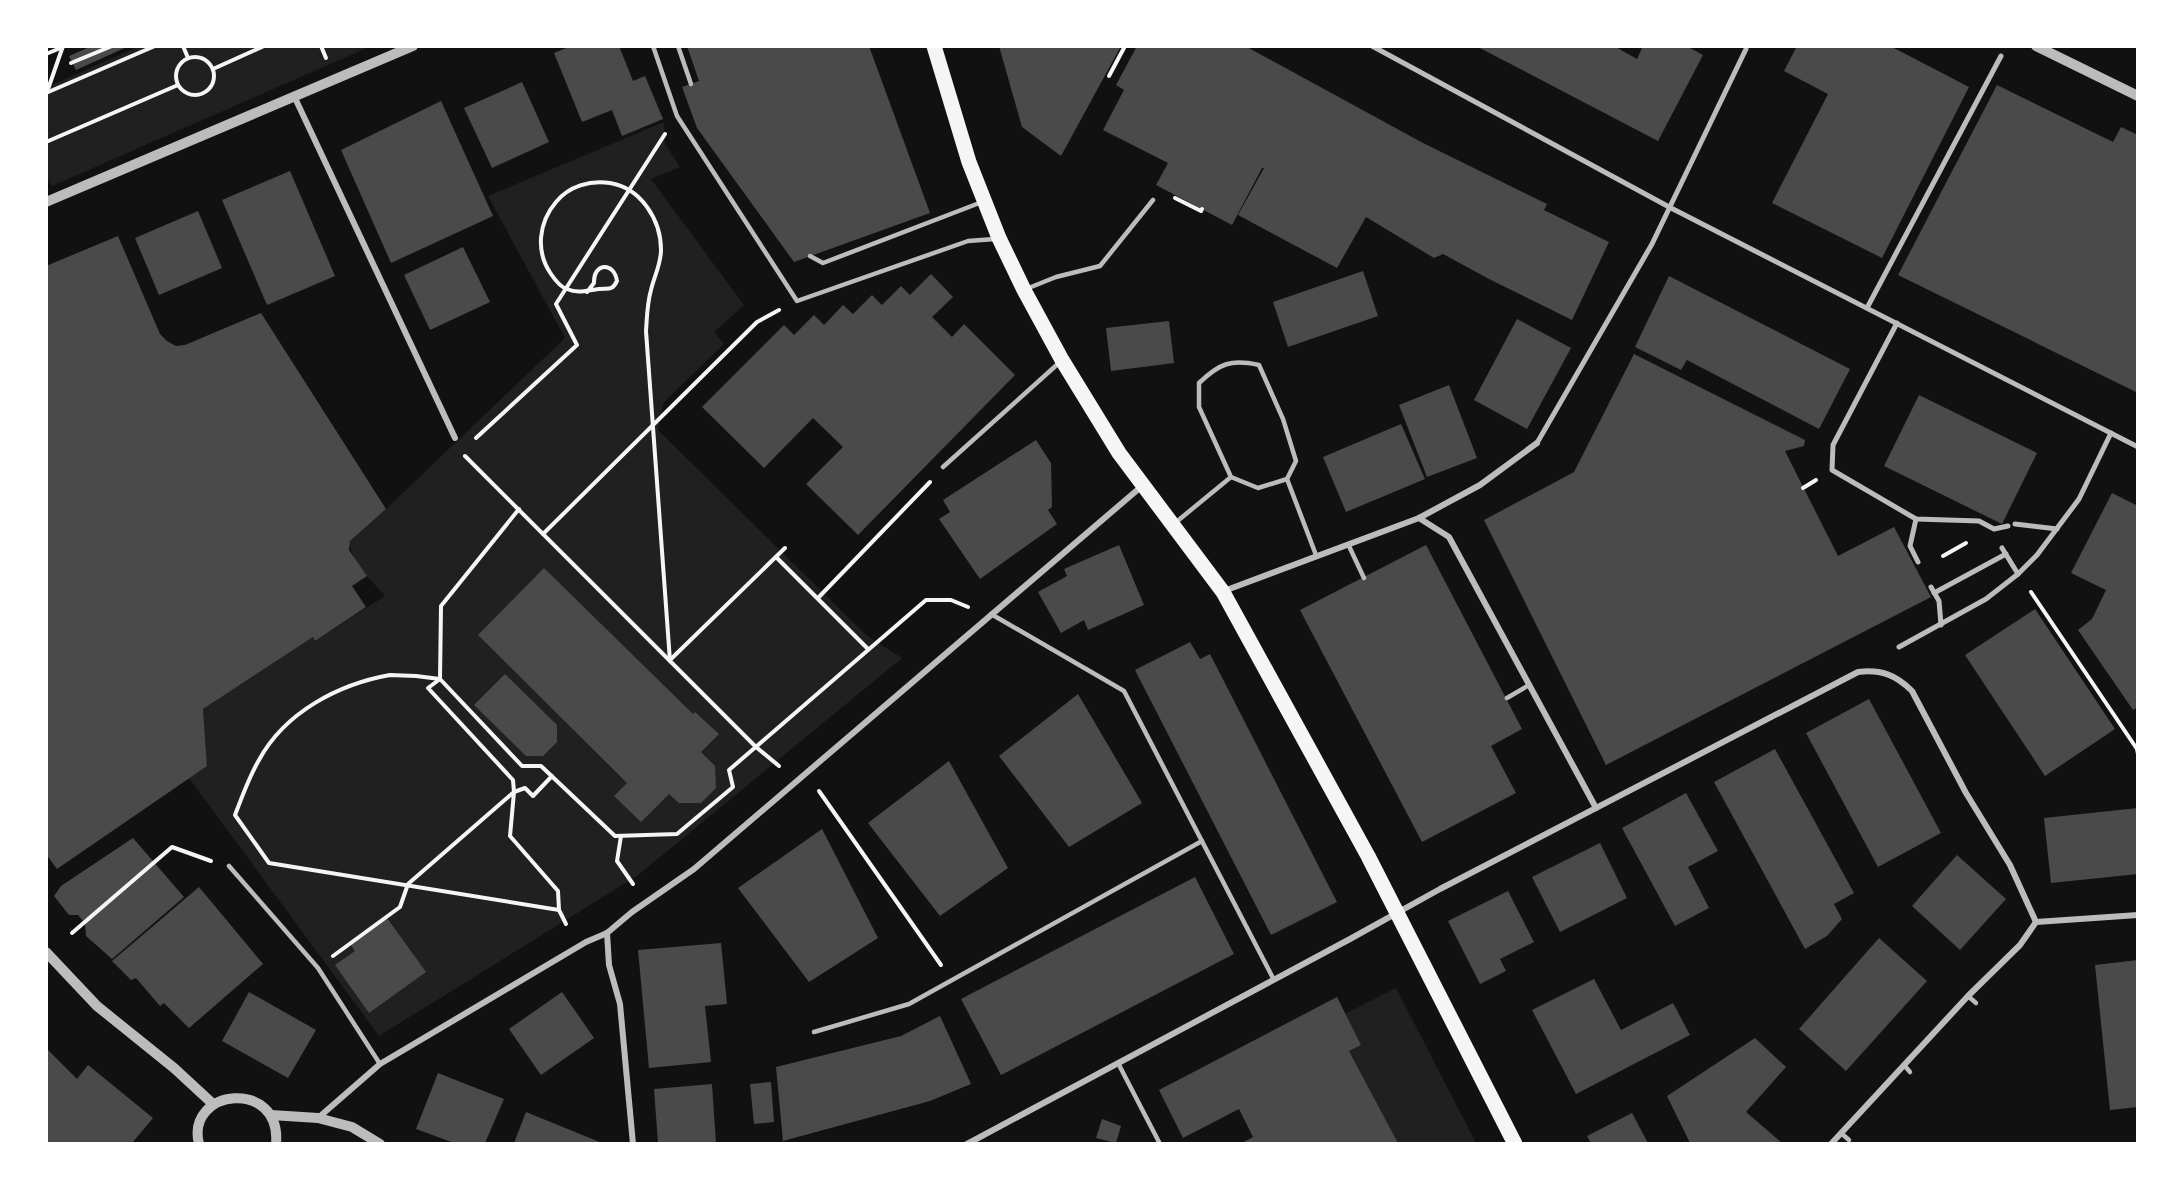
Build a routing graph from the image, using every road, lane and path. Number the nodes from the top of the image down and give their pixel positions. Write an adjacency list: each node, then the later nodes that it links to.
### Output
1 (63, 46): 14 (path); 22 (path)
2 (112, 46): 17 (path)
3 (155, 46): 22 (path)
4 (183, 46): 16 (path)
5 (264, 46): 18 (path)
6 (413, 46): 24 (street)
7 (654, 46): 25 (lane)
8 (678, 46): 20 (lane)
9 (934, 46): 30 (main road)
10 (1125, 46): 19 (path)
11 (1372, 46): 32 (street)
12 (2036, 46): 23 (street)
13 (1746, 48): 32 (street)
14 (46, 54)
15 (2001, 56): 40 (street)
16 (188, 58): 18 (path); 21 (path)
17 (71, 63)
18 (213, 69): 21 (path)
19 (1109, 76)
20 (691, 84)
21 (178, 85): 26 (path)
22 (47, 93)
23 (2138, 96)
24 (295, 98): 31 (street); 45 (street)
25 (677, 116): 27 (path); 39 (lane)
26 (46, 141)
27 (629, 189): 36 (path); 36 (path); 43 (path)
28 (1167, 194): 33 (path)
29 (1153, 200): 37 (lane)
30 (984, 201): 34 (main road); 35 (lane)
31 (46, 202)
32 (1671, 208): 40 (street); 46 (street)
33 (1202, 209)
34 (999, 238): 37 (main road); 39 (lane)
35 (810, 256)
36 (567, 289): 38 (path); 48 (path)
37 (1024, 290): 42 (main road)
38 (587, 292): 38 (path)
39 (796, 301): 43 (path)
40 (1867, 308): 41 (street)
41 (1897, 323): 44 (street); 56 (street)
42 (1062, 360): 49 (lane); 52 (main road)
43 (653, 426): 62 (path); 86 (path)
44 (2111, 433): 47 (street); 61 (street)
45 (455, 438): 48 (path)
46 (1537, 443): 55 (street)
47 (2138, 447)
48 (461, 452): 54 (path)
49 (943, 467)
50 (1231, 477): 51 (lane); 51 (lane); 58 (lane)
51 (1287, 479): 70 (lane)
52 (1142, 485): 58 (main road); 82 (street)
53 (913, 501): 80 (path)
54 (519, 509): 62 (path); 87 (path)
55 (1419, 518): 65 (street); 88 (street)
56 (1916, 519): 60 (street); 73 (street)
57 (2015, 524): 61 (street)
58 (1173, 525): 78 (main road)
59 (2008, 526): 60 (street)
60 (1994, 529): 63 (street)
61 (2057, 529): 75 (street)
62 (543, 534): 86 (path)
63 (1997, 536)
64 (1968, 542): 72 (path)
65 (1348, 544): 70 (street); 76 (lane)
66 (785, 548): 71 (path)
67 (2002, 548): 69 (street)
68 (1937, 553): 72 (path)
69 (2006, 554): 75 (street); 79 (street)
70 (1316, 555): 78 (street)
71 (776, 556): 80 (path); 86 (path)
72 (1943, 556): 74 (path)
73 (1918, 562)
74 (1948, 566)
75 (2018, 574): 83 (street); 91 (path)
76 (1364, 578)
77 (1931, 587): 79 (street)
78 (1223, 592): 103 (main road)
79 (1934, 593): 83 (street)
80 (818, 598): 85 (path)
81 (970, 608): 85 (path)
82 (991, 614): 93 (street); 98 (lane)
83 (1941, 625): 84 (street)
84 (1899, 647)
85 (868, 650): 90 (path)
86 (670, 660): 90 (path)
87 (440, 679): 94 (path); 95 (path); 100 (path)
88 (1529, 685): 89 (lane); 96 (street)
89 (1507, 698)
90 (756, 747): 92 (path); 97 (path)
91 (2138, 754)
92 (778, 766)
93 (807, 774): 108 (street); 111 (path)
94 (552, 776): 95 (path); 97 (path)
95 (514, 792): 100 (path); 102 (path)
96 (1596, 808): 103 (street); 105 (street)
97 (621, 836): 101 (path)
98 (1202, 841): 111 (lane); 112 (lane)
99 (229, 866): 107 (path); 110 (lane)
100 (408, 884): 102 (path); 110 (path)
101 (633, 884)
102 (559, 910): 106 (path)
103 (1397, 913): 112 (street); 131 (main road)
104 (2138, 915): 105 (street)
105 (2036, 922): 113 (street)
106 (566, 924)
107 (72, 933)
108 (607, 933): 116 (street); 128 (street)
109 (46, 952): 120 (street)
110 (318, 968): 116 (lane)
111 (952, 980): 115 (lane)
112 (1274, 980): 117 (street)
113 (1968, 996): 114 (lane); 118 (street)
114 (1976, 1003)
115 (814, 1032)
116 (380, 1064): 122 (street)
117 (1118, 1064): 129 (street); 130 (lane)
118 (1904, 1065): 119 (lane); 123 (street)
119 (1910, 1072)
120 (213, 1104): 121 (street); 125 (street)
121 (271, 1115): 122 (street); 126 (street)
122 (318, 1118): 127 (street)
123 (1841, 1133): 124 (lane); 132 (street)
124 (1849, 1140)
125 (199, 1143)
126 (276, 1143)
127 (380, 1143)
128 (633, 1143)
129 (969, 1143)
130 (1160, 1143)
131 (1515, 1143)
132 (1831, 1143)

